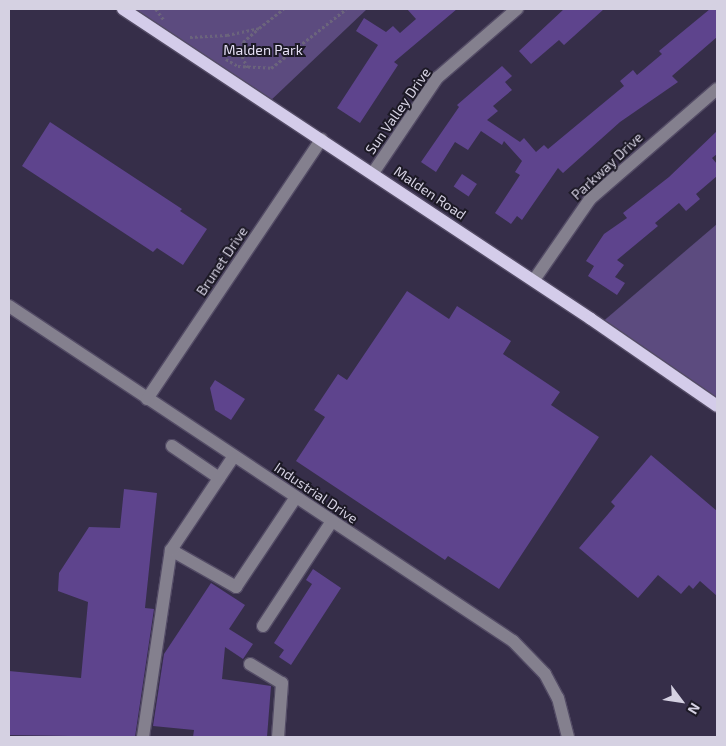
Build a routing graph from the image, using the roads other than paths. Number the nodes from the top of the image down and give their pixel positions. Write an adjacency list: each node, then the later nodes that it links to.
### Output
1 (123, 9): 4 (main road, Malden Road)
2 (517, 9): 5 (street, Sun Valley Drive)
3 (717, 89): 6 (street, Parkway Drive)
4 (322, 139): 5 (main road, Malden Road); 8 (street, Brunet Drive)
5 (374, 174): 6 (main road, Malden Road)
6 (534, 280): 9 (main road, Malden Road)
7 (9, 306): 8 (street, Industrial Drive)
8 (148, 399): 11 (street, Industrial Drive)
9 (717, 406)
10 (172, 446): 12 (street)
11 (234, 456): 12 (street); 13 (street, Industrial Drive)
12 (219, 478): 15 (street)
13 (296, 497): 14 (street, Industrial Drive); 15 (street)
14 (332, 521): 16 (street); 20 (street, Industrial Drive)
15 (171, 550): 18 (street)
16 (263, 626)
17 (250, 664): 19 (street)
18 (143, 737)
19 (278, 737)
20 (568, 737)

